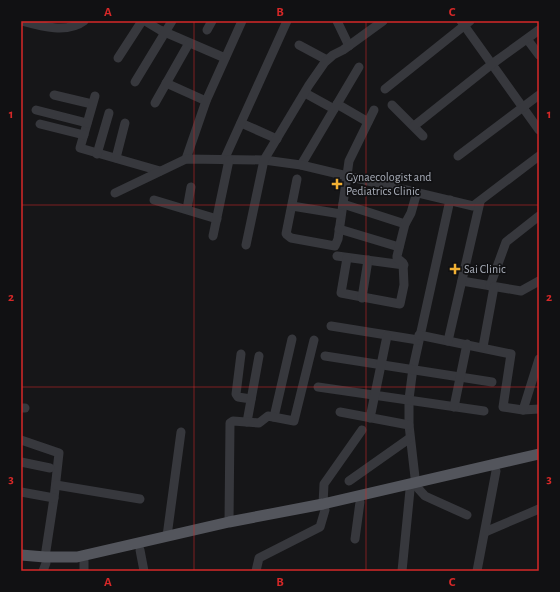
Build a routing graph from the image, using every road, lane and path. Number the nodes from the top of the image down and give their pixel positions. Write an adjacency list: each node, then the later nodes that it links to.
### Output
1 (22, 21): 2 (street)
2 (84, 21)
3 (146, 21): 13 (street); 19 (street)
4 (172, 21): 13 (street)
5 (212, 21): 11 (street)
6 (242, 21): 20 (street)
7 (287, 21): 41 (street)
8 (337, 21): 17 (street)
9 (380, 22): 17 (street)
10 (465, 22): 22 (street); 26 (street)
11 (207, 30)
12 (539, 30): 14 (street)
13 (165, 32): 15 (street); 24 (street)
14 (527, 39): 18 (street); 22 (street)
15 (189, 43): 20 (street); 25 (street)
16 (299, 45): 21 (street)
17 (349, 46): 21 (street)
18 (539, 55)
19 (118, 58)
20 (225, 58): 30 (street)
21 (327, 60): 27 (street)
22 (492, 64): 34 (street); 43 (street)
23 (359, 67): 33 (street)
24 (135, 82)
25 (166, 83): 30 (street); 31 (street)
26 (385, 89)
27 (305, 93): 33 (street); 47 (street)
28 (54, 95): 39 (street)
29 (539, 95): 34 (street)
30 (206, 101): 52 (street)
31 (155, 103)
32 (392, 105): 43 (street)
33 (336, 107): 38 (street); 55 (street)
34 (523, 107): 44 (street); 49 (street)
35 (36, 110): 39 (street)
36 (374, 110): 38 (street)
37 (109, 113): 48 (street)
38 (368, 122): 57 (street)
39 (87, 123): 45 (street)
40 (125, 123): 51 (street)
41 (241, 123): 47 (street); 53 (street)
42 (40, 124): 45 (street)
43 (414, 126): 46 (street)
44 (539, 130)
45 (84, 135): 48 (street)
46 (423, 136)
47 (277, 139): 54 (street)
48 (97, 154): 51 (street)
49 (458, 156)
50 (539, 156): 64 (street)
51 (116, 158): 56 (street)
52 (186, 159): 53 (street); 56 (street)
53 (227, 160): 54 (street); 70 (street)
54 (264, 160): 55 (street); 74 (street)
55 (301, 165): 57 (street)
56 (160, 171): 61 (street)
57 (348, 175): 60 (street); 65 (street)
58 (297, 179): 66 (street)
59 (191, 187): 67 (street)
60 (417, 192): 63 (street); 71 (street)
61 (115, 193)
62 (154, 200): 67 (street)
63 (450, 200): 64 (street); 87 (street)
64 (480, 202): 80 (street)
65 (343, 204): 68 (street); 71 (street)
66 (292, 206): 68 (street); 72 (street)
67 (186, 210): 70 (street)
68 (342, 214): 72 (street)
69 (539, 216): 82 (street)
70 (217, 218): 73 (street)
71 (405, 224): 75 (street)
72 (339, 229): 75 (street)
73 (213, 236)
74 (246, 245)
75 (399, 247): 79 (street)
76 (337, 256): 77 (street)
77 (347, 258): 78 (street); 83 (street)
78 (368, 260): 79 (street); 83 (street)
79 (404, 265): 83 (street)
80 (462, 281): 82 (street); 89 (street)
81 (539, 281): 82 (street)
82 (492, 287): 91 (street)
83 (362, 298)
84 (331, 326): 85 (street)
85 (387, 336): 87 (street); 96 (street)
86 (292, 338): 109 (street)
87 (419, 338): 89 (street); 97 (street)
88 (314, 340): 109 (street)
89 (448, 341): 90 (street)
90 (467, 344): 91 (street); 98 (street)
91 (483, 347): 106 (street)
92 (241, 354): 102 (street)
93 (259, 356): 102 (street)
94 (325, 356): 96 (street)
95 (539, 359): 106 (street)
96 (381, 366): 97 (street); 101 (street)
97 (413, 370): 98 (street); 103 (street)
98 (460, 377): 99 (street); 104 (street)
99 (492, 382)
100 (318, 388): 101 (street)
101 (374, 395): 103 (street); 110 (street)
102 (251, 399): 111 (street)
103 (409, 399): 104 (street); 112 (street)
104 (454, 407): 107 (street)
105 (539, 409): 106 (street)
106 (523, 410)
107 (484, 411)
108 (340, 412): 110 (street)
109 (274, 417): 111 (street)
110 (370, 418): 112 (street)
111 (247, 422): 132 (street)
112 (409, 425): 115 (street)
113 (362, 430): 129 (street)
114 (180, 432): 134 (street)
115 (410, 438): 122 (street); 124 (street)
116 (21, 440): 123 (street)
117 (539, 454): 124 (main road)
118 (21, 462): 120 (street)
119 (539, 462): 121 (main road)
120 (50, 468)
121 (496, 471): 124 (main road); 133 (street)
122 (350, 481)
123 (56, 485): 126 (street); 127 (street)
124 (414, 487): 128 (main road); 129 (main road); 131 (street); 143 (street)
125 (21, 492): 126 (street)
126 (54, 498): 139 (street)
127 (140, 499)
128 (360, 502): 129 (main road); 135 (street)
129 (324, 507): 132 (main road); 136 (main road); 142 (street)
130 (539, 509): 133 (street)
131 (467, 515)
132 (229, 522): 134 (main road)
133 (485, 532): 144 (street)
134 (167, 536): 139 (main road)
135 (355, 539)
136 (140, 550): 140 (main road); 141 (street)
137 (21, 554): 139 (main road)
138 (21, 560): 139 (main road)
139 (45, 564): 140 (main road)
140 (84, 566)
141 (144, 571)
142 (256, 571)
143 (402, 571)
144 (478, 571)

